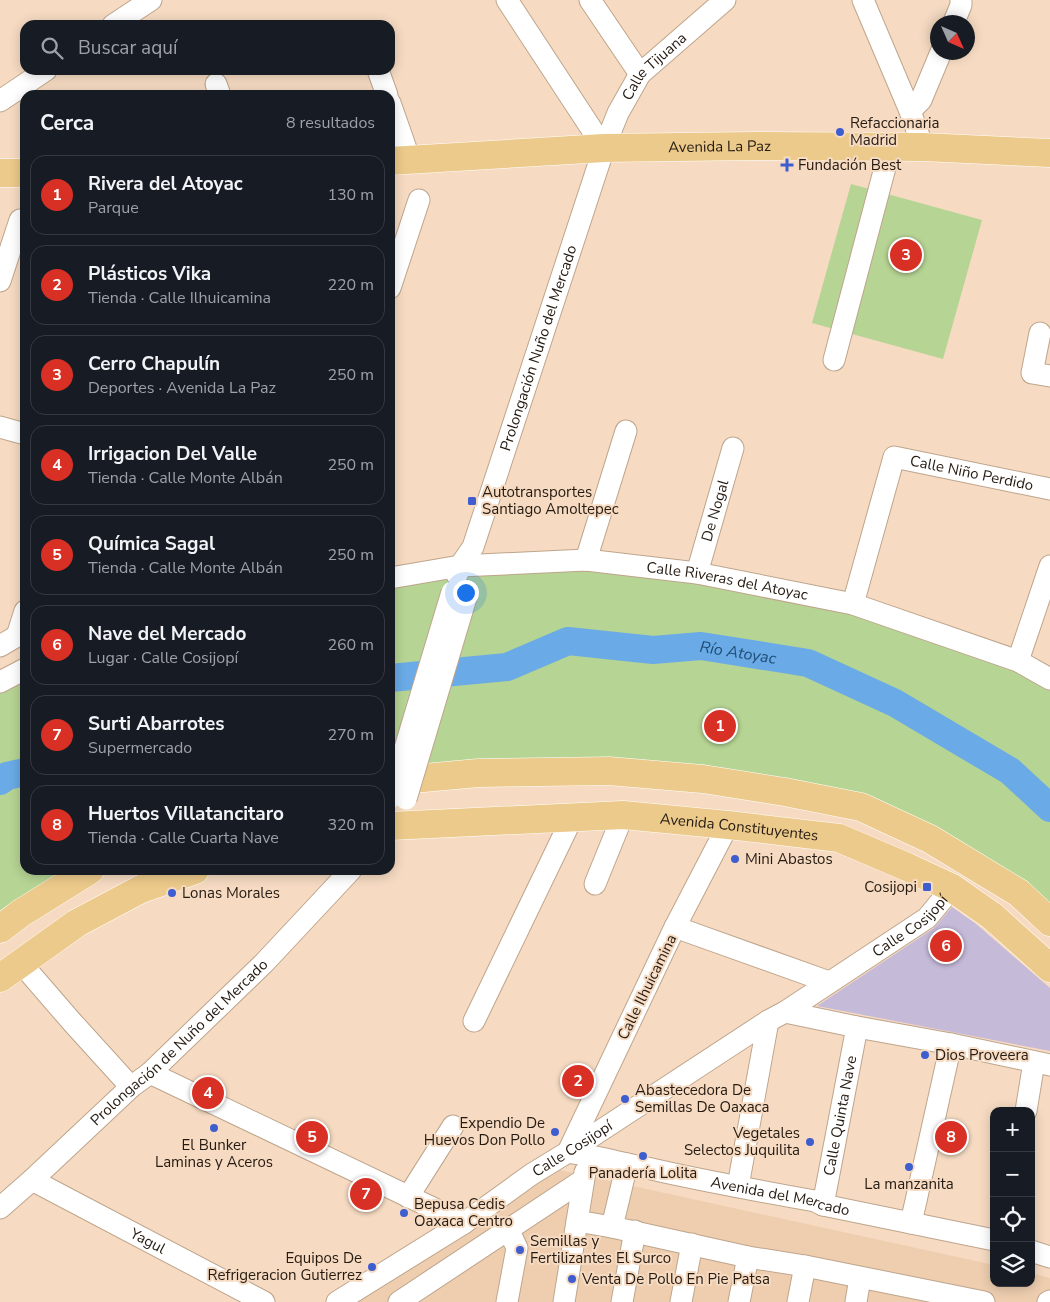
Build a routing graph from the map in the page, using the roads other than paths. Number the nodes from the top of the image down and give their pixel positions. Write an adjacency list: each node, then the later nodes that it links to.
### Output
1 (151, 0): 8 (street)
2 (507, 0): 19 (street)
3 (590, 0): 10 (street)
4 (725, 0): 10 (street, Calle Tijuana)
5 (863, 0): 15 (street)
6 (961, 0): 7 (street)
7 (957, 15)
8 (121, 20)
9 (938, 60): 15 (street)
10 (640, 74): 19 (street, Calle Tijuana)
11 (39, 75): 14 (street)
12 (380, 75): 13 (street)
13 (385, 90)
14 (0, 101)
15 (910, 111): 18 (street)
16 (395, 132): 21 (street)
17 (888, 147): 18 (main road, Avenida La Paz); 19 (main road, Avenida La Paz); 29 (street)
18 (923, 147): 20 (main road, Avenida La Paz)
19 (604, 148): 21 (main road, Avenida La Paz); 36 (street, Prolongación Nuño del Mercado)
20 (1050, 154)
21 (400, 160)
22 (0, 173): 23 (main road)
23 (20, 173)
24 (419, 200): 26 (street)
25 (20, 220): 27 (street)
26 (395, 273)
27 (0, 281)
28 (1040, 333): 30 (street)
29 (834, 360)
30 (1050, 376)
31 (0, 427): 33 (street)
32 (626, 431): 37 (street)
33 (20, 433)
34 (733, 448): 39 (street, De Nogal)
35 (1050, 489): 41 (street, Calle Niño Perdido)
36 (470, 559): 37 (street, Calle Riveras del Atoyac); 40 (street, Calle Riveras del Atoyac); 48 (street, Prolongación Nuño del Mercado, bridge)
37 (586, 560): 39 (street, Calle Riveras del Atoyac)
38 (1050, 566): 44 (street)
39 (697, 572): 41 (street, Calle Riveras del Atoyac)
40 (395, 577)
41 (853, 604): 44 (street, Calle Riveras del Atoyac)
42 (20, 623): 43 (street)
43 (14, 638)
44 (1018, 661): 46 (street, Calle Riveras del Atoyac)
45 (20, 672): 47 (street)
46 (1050, 679)
47 (0, 682)
48 (395, 793): 58 (main road)
49 (623, 815): 50 (main road, Avenida Constituyentes); 51 (main road, Avenida Constituyentes); 56 (street)
50 (572, 818): 52 (main road, Avenida Constituyentes); 65 (street)
51 (728, 825): 57 (main road, Avenida Constituyentes); 59 (street, Calle Ilhuicamina)
52 (395, 826)
53 (82, 875): 60 (main road)
54 (181, 875): 62 (main road)
55 (346, 875): 69 (street, Prolongación de Nuño del Mercado)
56 (595, 884)
57 (952, 888): 61 (main road, Avenida Constituyentes); 63 (street, Calle Cosijopí)
58 (1050, 922)
59 (675, 927): 63 (street); 73 (street, Calle Ilhuicamina)
60 (0, 929)
61 (1050, 968)
62 (11, 970): 70 (street)
63 (829, 982): 64 (street, Calle Cosijopí)
64 (776, 1016): 66 (street); 73 (street, Calle Cosijopí); 77 (street)
65 (474, 1021)
66 (857, 1027): 67 (street); 79 (street, Calle Quinta Nave)
67 (951, 1044): 68 (street); 83 (street)
68 (1042, 1063): 71 (street)
69 (150, 1073): 70 (street, Prolongación de Nuño del Mercado); 78 (street)
70 (132, 1087): 75 (street, Prolongación de Nuño del Mercado)
71 (1027, 1107)
72 (453, 1126): 78 (street)
73 (578, 1153): 74 (street, Avenida del Mercado); 76 (street, Calle Ilhuicamina); 82 (street, Calle Cosijopí)
74 (626, 1164): 77 (street, Avenida del Mercado); 84 (street)
75 (32, 1180): 80 (street, Prolongación de Nuño del Mercado); 97 (street, Yagul)
76 (583, 1180): 81 (street, Calle Ilhuicamina); 85 (street)
77 (738, 1186): 79 (street, Avenida del Mercado)
78 (408, 1197): 82 (street)
79 (823, 1204): 83 (street, Avenida del Mercado)
80 (0, 1208)
81 (577, 1221): 84 (street); 101 (street, Calle Ilhuicamina)
82 (464, 1222): 93 (street, Calle Cosijopí)
83 (911, 1223): 87 (street, Avenida del Mercado)
84 (612, 1227): 86 (street)
85 (508, 1230): 99 (street); 100 (street)
86 (636, 1231): 88 (street); 102 (street)
87 (990, 1239)
88 (692, 1244): 90 (street); 103 (street)
89 (1035, 1252): 91 (street)
90 (748, 1257): 92 (street); 104 (street)
91 (1050, 1257)
92 (806, 1266): 94 (street); 105 (street)
93 (377, 1278): 98 (street, Calle Cosijopí); 99 (street)
94 (860, 1278): 95 (street); 106 (street)
95 (916, 1296): 96 (street)
96 (976, 1301)
97 (264, 1302)
98 (337, 1302)
99 (397, 1302)
100 (507, 1302)
101 (564, 1302)
102 (622, 1302)
103 (681, 1302)
104 (739, 1302)
105 (798, 1302)
106 (856, 1302)

